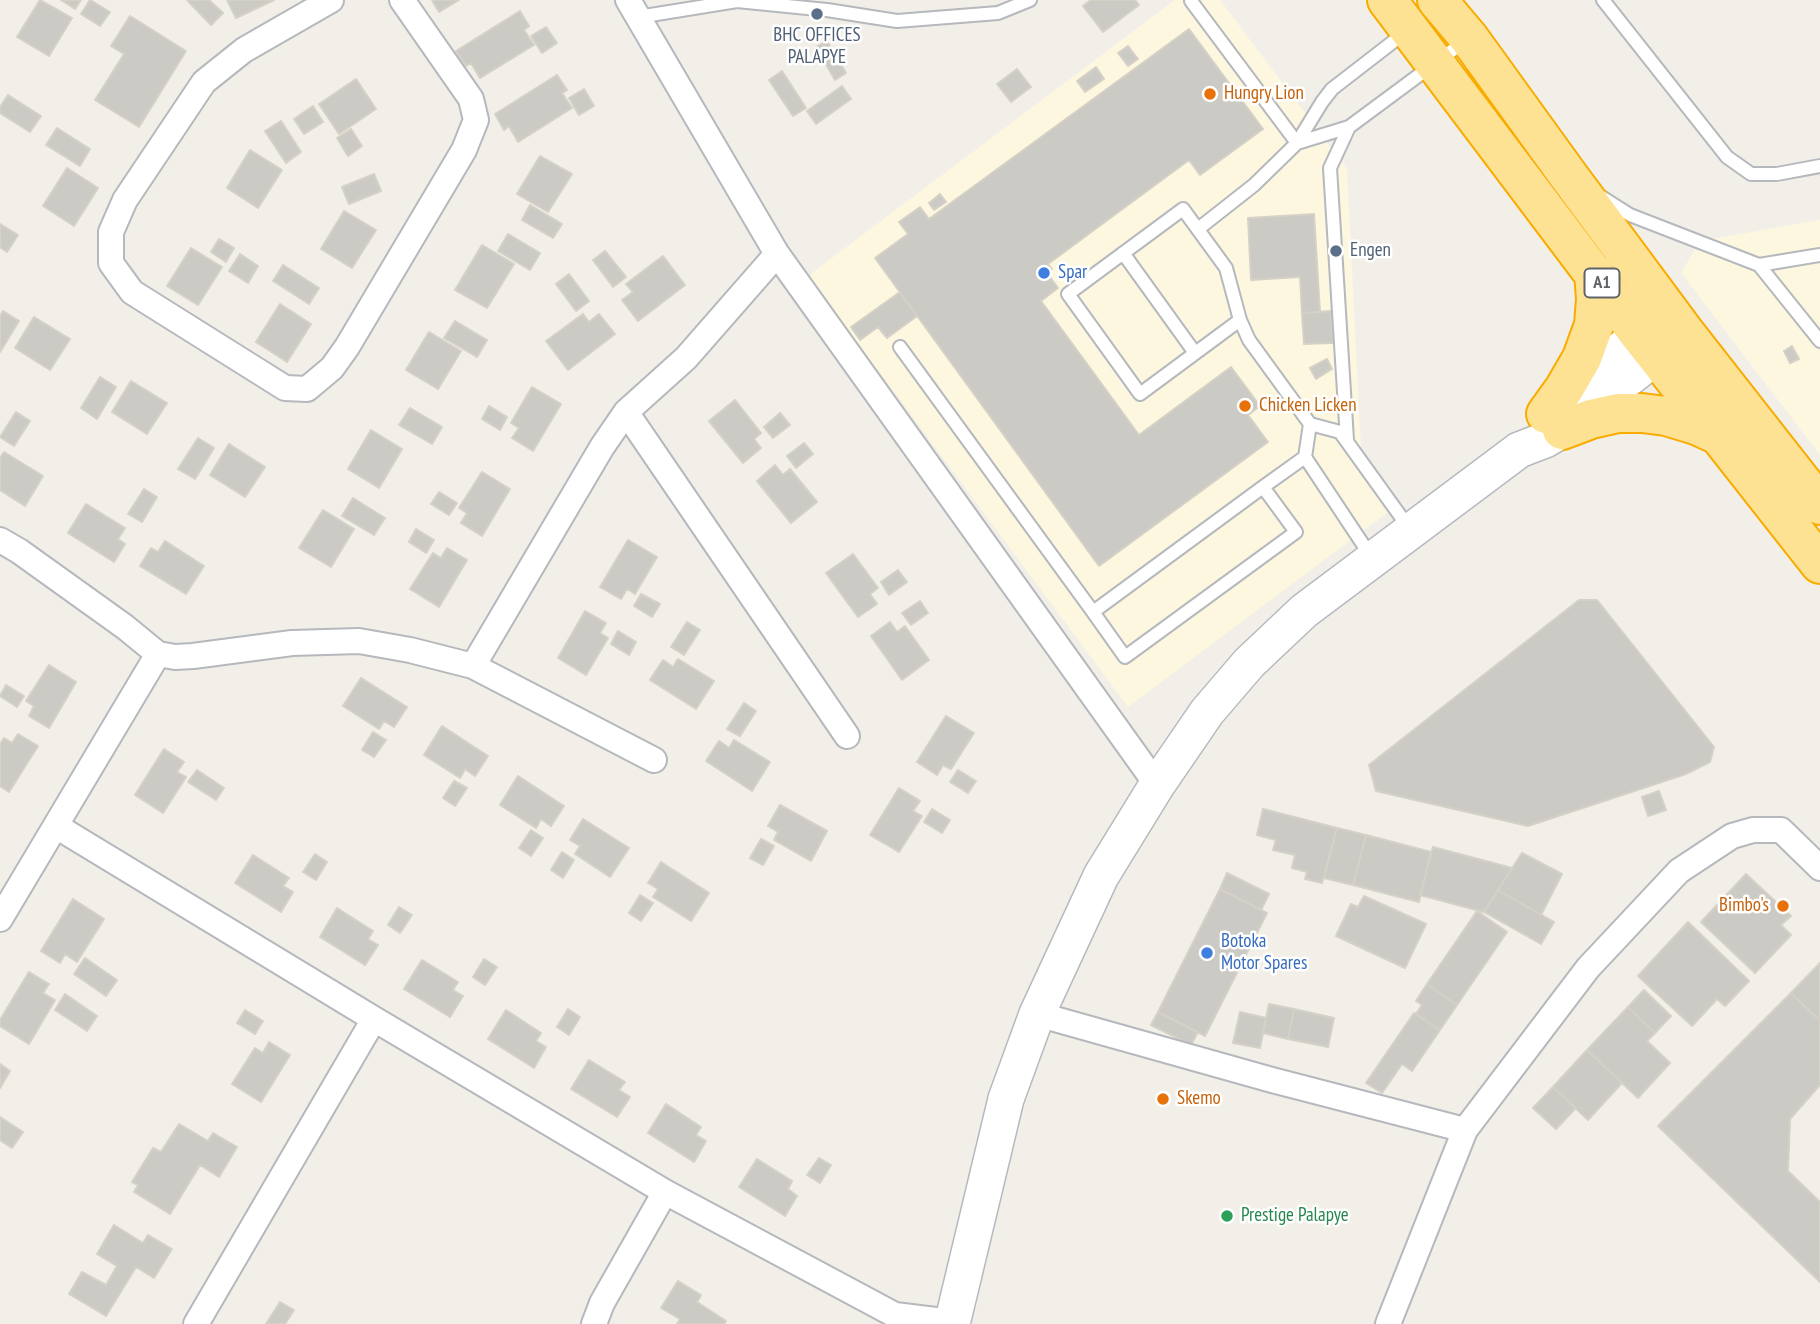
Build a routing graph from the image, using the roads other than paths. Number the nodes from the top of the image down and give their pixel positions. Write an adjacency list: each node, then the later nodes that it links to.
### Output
1 (331, 0): 2 (street)
2 (402, 0)
3 (839, 0): 8 (lane)
4 (1030, 0): 8 (lane)
5 (1603, 0): 14 (lane)
6 (1191, 1): 13 (lane)
7 (633, 8): 8 (lane); 18 (street)
8 (827, 10)
9 (1421, 12): 10 (highway, A1); 11 (highway, A1); 13 (lane)
10 (1469, 38): 11 (lane); 15 (highway, A1)
11 (1436, 62): 12 (lane); 21 (highway, A1)
12 (1349, 127): 13 (lane); 32 (lane)
13 (1297, 143): 16 (lane)
14 (1820, 166)
15 (1568, 175): 20 (lane); 23 (highway, A1)
16 (1198, 229): 17 (lane); 22 (lane)
17 (1123, 253): 27 (lane); 27 (lane)
18 (777, 254): 28 (street); 45 (street)
19 (1820, 255): 20 (lane)
20 (1759, 265): 24 (lane)
21 (1594, 273): 25 (highway, A1); 29 (highway)
22 (1240, 320): 27 (lane); 30 (lane)
23 (1678, 321): 25 (street); 35 (highway, A1)
24 (1820, 341)
25 (1648, 345): 29 (street); 31 (highway, A1)
26 (900, 346): 40 (lane)
27 (1195, 353)
28 (625, 412): 42 (street); 43 (street)
29 (1554, 422): 31 (highway); 36 (street)
30 (1310, 424): 32 (lane); 33 (lane)
31 (1719, 436): 39 (highway, A1)
32 (1348, 442): 36 (lane)
33 (1305, 457): 34 (lane); 38 (lane)
34 (1263, 487): 40 (lane); 40 (lane)
35 (1820, 505)
36 (1412, 531): 38 (street)
37 (0, 540): 41 (street)
38 (1373, 559): 45 (street)
39 (1820, 564)
40 (1093, 612)
41 (158, 654): 42 (street); 46 (street)
42 (473, 666): 44 (street)
43 (846, 736)
44 (654, 760)
45 (1157, 785): 49 (street)
46 (56, 825): 48 (street); 50 (street)
47 (1820, 867): 51 (street)
48 (4, 905)
49 (1037, 1014): 51 (street); 53 (street)
50 (374, 1019): 52 (street); 54 (street)
51 (1465, 1130): 56 (street)
52 (665, 1192): 53 (street); 55 (street)
53 (952, 1323)
54 (196, 1324)
55 (594, 1324)
56 (1388, 1324)

